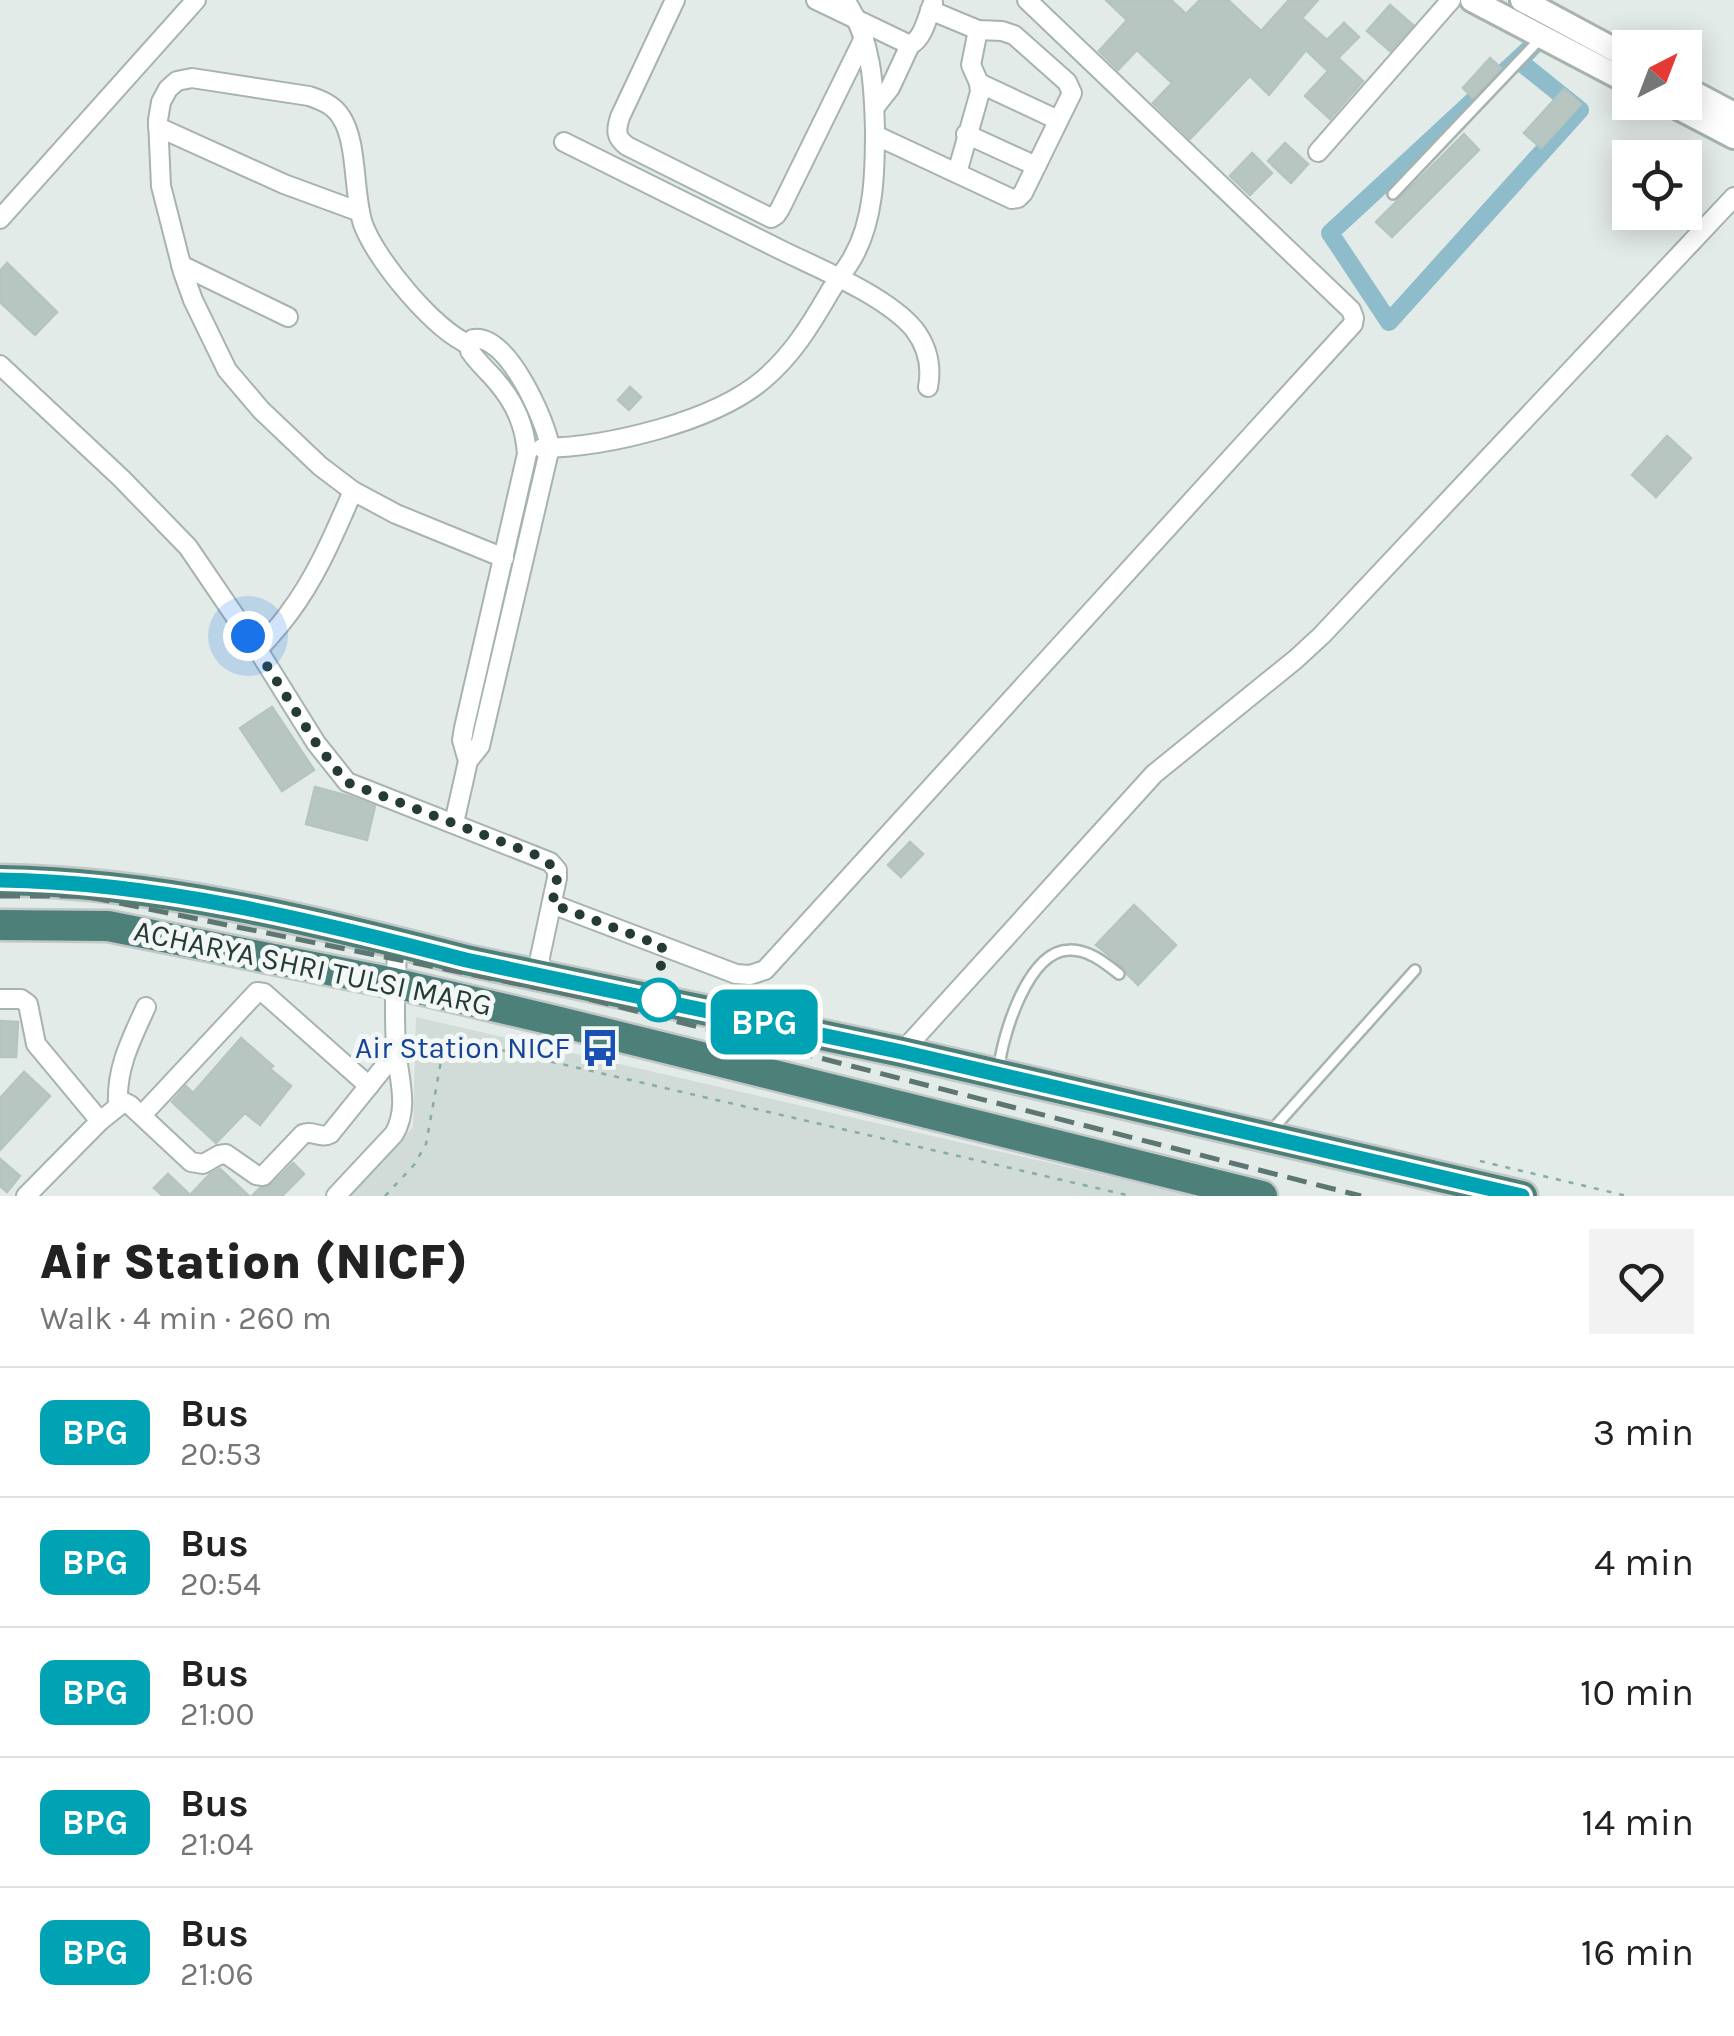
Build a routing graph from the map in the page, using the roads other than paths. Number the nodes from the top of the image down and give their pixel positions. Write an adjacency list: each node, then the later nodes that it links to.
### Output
1 (196, 0): 33 (street)
2 (674, 0): 10 (street)
3 (816, 0): 10 (street)
4 (845, 0): 10 (street)
5 (1027, 0): 48 (street)
6 (1451, 0): 27 (street)
7 (1472, 0): 12 (street)
8 (1522, 0): 12 (street)
9 (932, 5): 11 (street); 13 (street)
10 (861, 29): 13 (street); 18 (street)
11 (978, 30): 16 (street); 20 (street)
12 (1558, 37): 14 (street); 15 (street); 30 (lane)
13 (910, 45): 18 (street)
14 (1612, 53)
15 (1612, 72)
16 (979, 83): 20 (street); 23 (street)
17 (1702, 97): 19 (street)
18 (874, 107): 24 (street)
19 (1734, 114)
20 (1058, 120): 28 (street)
21 (1701, 120): 25 (street)
22 (158, 127): 32 (street); 32 (street); 34 (street)
23 (966, 134): 28 (street); 29 (street)
24 (875, 136): 29 (street); 35 (street)
25 (1734, 137)
26 (564, 142): 35 (street)
27 (1318, 152)
28 (1036, 166): 29 (street)
29 (957, 173)
30 (1393, 194)
31 (1734, 197): 58 (street)
32 (360, 212): 37 (street)
33 (0, 219)
34 (181, 265): 36 (street); 42 (street)
35 (839, 278): 39 (street); 41 (street)
36 (288, 317)
37 (470, 345): 40 (street); 41 (street)
38 (0, 365): 44 (street)
39 (928, 386)
40 (527, 448): 41 (street); 43 (street)
41 (550, 448): 45 (street)
42 (353, 490): 43 (street); 44 (street)
43 (504, 558): 45 (street)
44 (258, 650): 46 (street)
45 (468, 760): 46 (street)
46 (454, 823): 48 (street)
47 (0, 880): 50 (highway, ACHARYA SHRI TULSI MARG)
48 (552, 904): 52 (street)
49 (0, 925): 54 (highway, ACHARYA SHRI TULSI MARG)
50 (398, 943): 52 (highway, ACHARYA SHRI TULSI MARG); 54 (street)
51 (1414, 970): 64 (lane)
52 (540, 974): 58 (highway, ACHARYA SHRI TULSI MARG)
53 (1119, 974): 59 (lane)
54 (394, 983): 57 (street); 68 (highway, ACHARYA SHRI TULSI MARG)
55 (0, 998): 63 (street)
56 (146, 1007): 61 (street)
57 (396, 1051): 60 (street); 67 (street)
58 (902, 1052): 59 (highway, ACHARYA SHRI TULSI MARG)
59 (998, 1075): 64 (highway, ACHARYA SHRI TULSI MARG)
60 (370, 1086): 62 (street); 62 (street)
61 (118, 1105): 62 (street); 63 (street)
62 (142, 1115)
63 (100, 1120): 66 (street)
64 (1266, 1138): 65 (highway, ACHARYA SHRI TULSI MARG)
65 (1509, 1195)
66 (26, 1196)
67 (336, 1196)
68 (1262, 1196)

